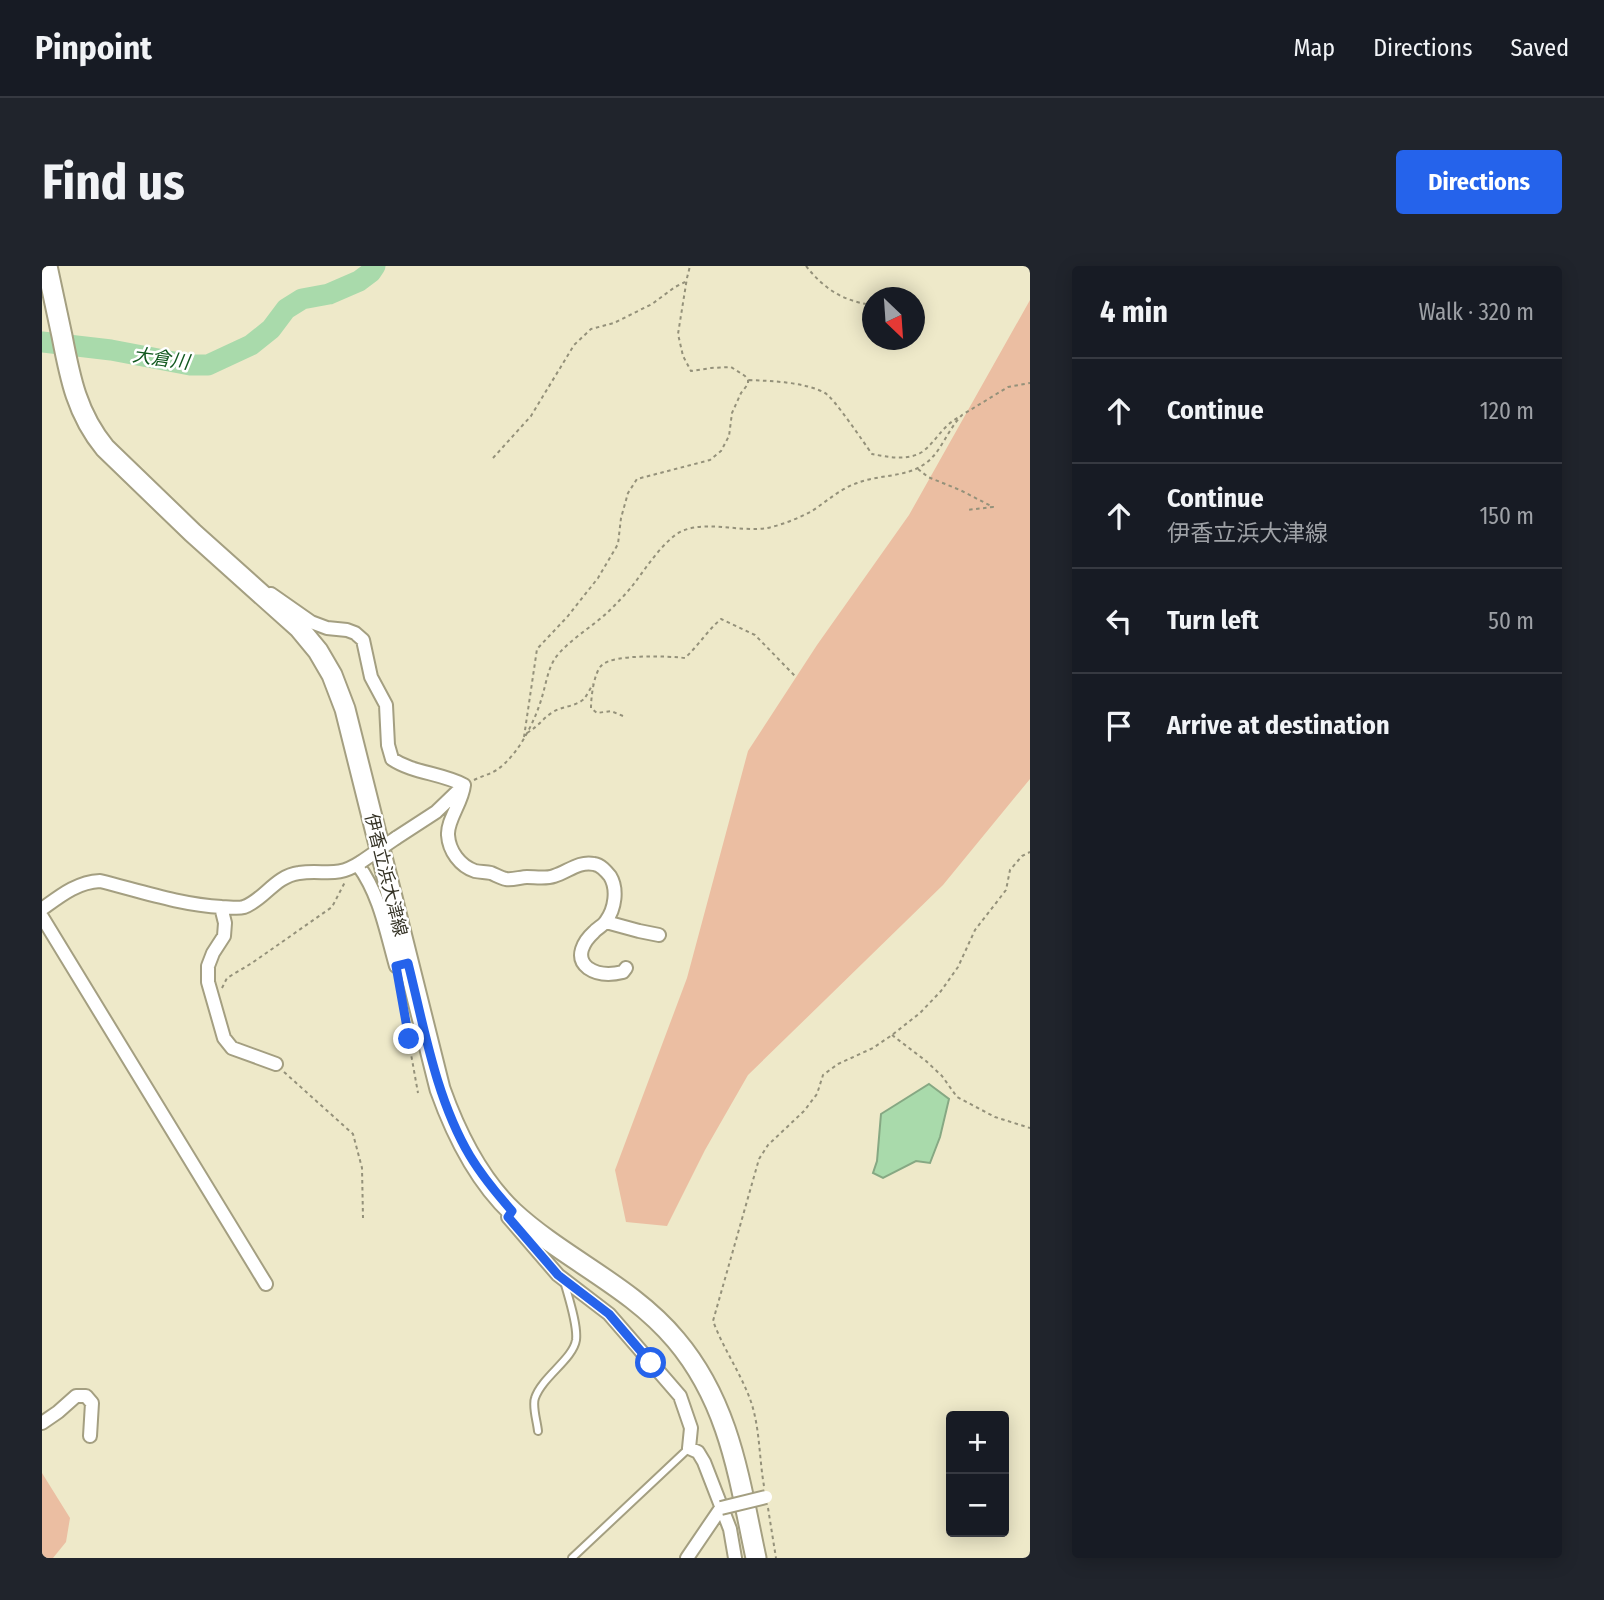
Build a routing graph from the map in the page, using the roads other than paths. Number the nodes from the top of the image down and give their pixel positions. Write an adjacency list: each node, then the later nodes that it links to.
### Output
1 (47, 266): 2 (main road, 伊香立浜大津線)
2 (264, 597): 3 (street); 10 (main road, 伊香立浜大津線)
3 (464, 785): 4 (street, bridge); 8 (street)
4 (357, 865): 5 (street); 10 (street)
5 (221, 907): 6 (street); 12 (street)
6 (42, 909)
7 (42, 917): 15 (street)
8 (606, 922): 9 (street); 11 (street)
9 (659, 935)
10 (408, 963): 13 (main road, 伊香立浜大津線)
11 (626, 968)
12 (276, 1064)
13 (512, 1211): 14 (street); 25 (main road, 伊香立浜大津線)
14 (563, 1279): 17 (lane); 19 (street)
15 (266, 1284)
16 (42, 1423): 18 (street)
17 (538, 1430)
18 (90, 1436)
19 (689, 1448): 21 (street); 22 (lane)
20 (766, 1497): 21 (street, bridge)
21 (721, 1508): 23 (street); 24 (street)
22 (572, 1558)
23 (687, 1558)
24 (736, 1558)
25 (756, 1558)

